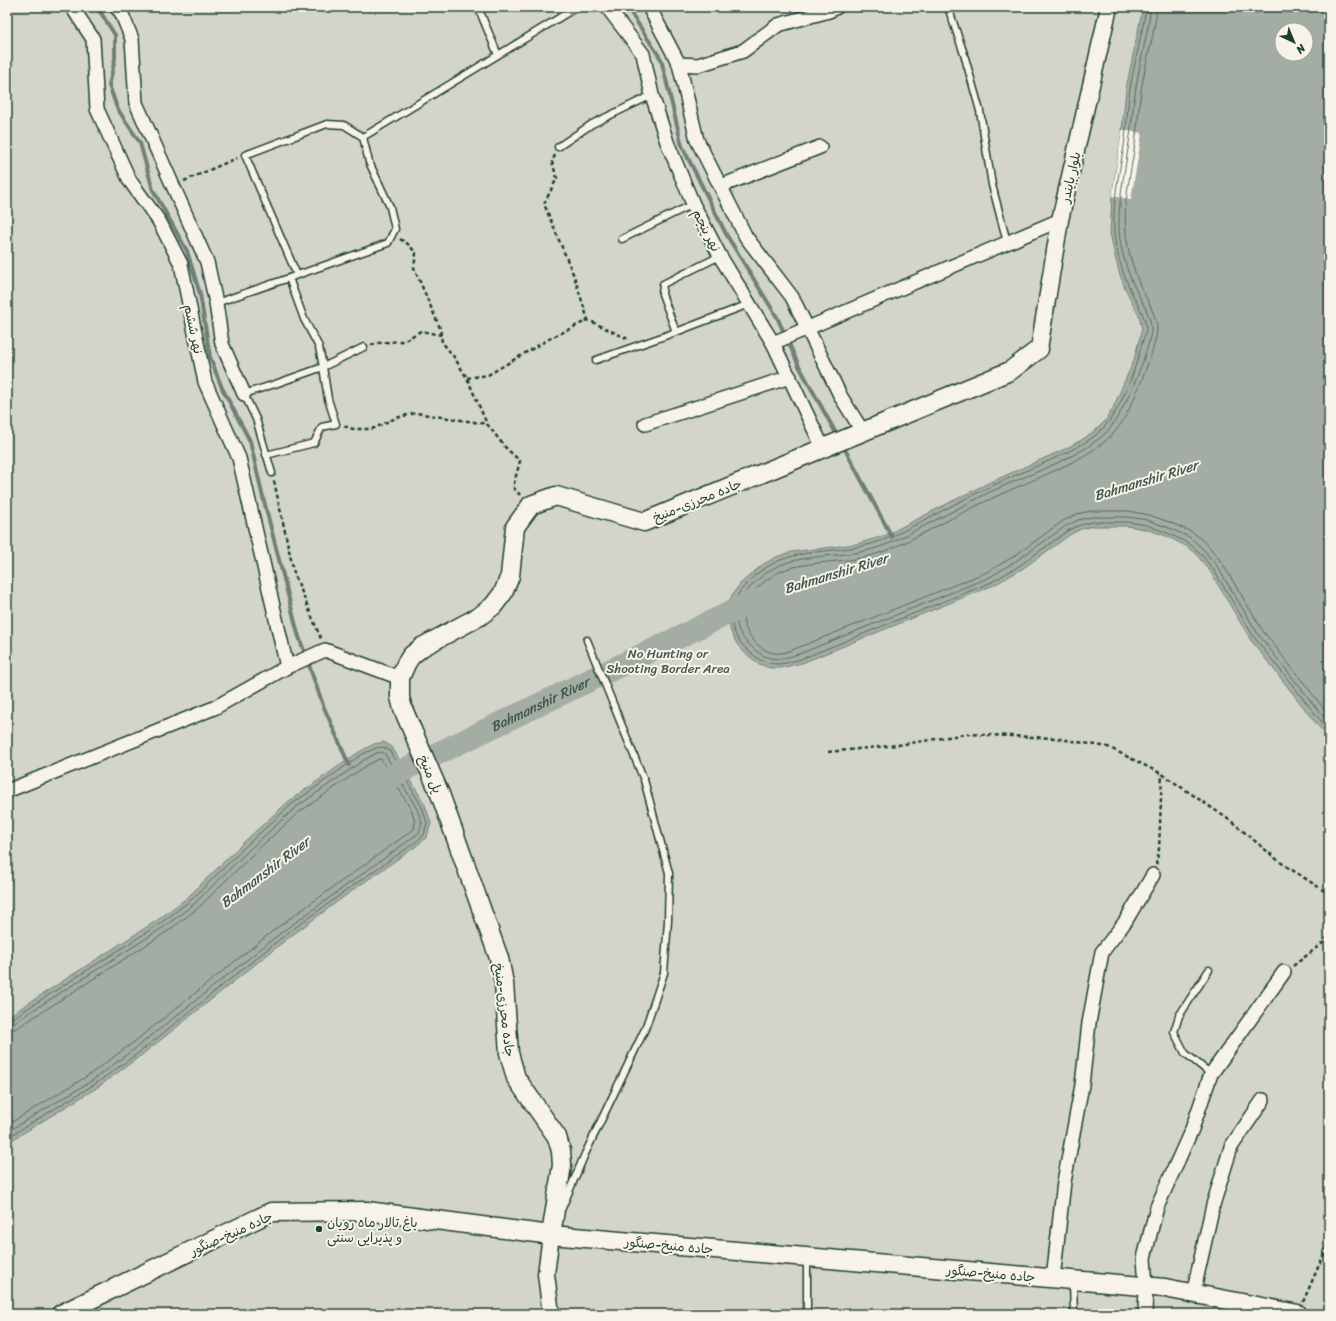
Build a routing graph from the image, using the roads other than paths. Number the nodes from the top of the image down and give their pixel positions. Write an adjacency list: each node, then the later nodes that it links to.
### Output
1 (72, 7): 41 (street, نهر ششم)
2 (116, 7): 24 (street)
3 (478, 7): 10 (lane)
4 (577, 7): 10 (lane)
5 (607, 7): 12 (street, نهر پنجم)
6 (649, 7): 11 (street)
7 (837, 7): 11 (street)
8 (948, 7): 20 (lane)
9 (1109, 7): 18 (street, بلوار بایندر)
10 (498, 55): 13 (lane)
11 (679, 64): 16 (street)
12 (652, 95): 14 (lane); 17 (street, نهر پنجم)
13 (363, 138): 22 (lane); 22 (lane)
14 (558, 147)
15 (820, 147): 16 (street)
16 (721, 186): 26 (street)
17 (693, 204): 19 (lane); 21 (street, نهر پنجم)
18 (1060, 220): 20 (street); 30 (street, بلوار بایندر)
19 (622, 239)
20 (1007, 242): 26 (street)
21 (720, 256): 25 (street, نهر پنجم); 27 (lane)
22 (297, 276): 23 (lane)
23 (289, 278): 24 (lane); 32 (lane)
24 (216, 303): 34 (street)
25 (749, 304): 27 (lane); 28 (street, نهر پنجم)
26 (807, 328): 28 (street); 36 (street)
27 (676, 332): 31 (lane)
28 (776, 342): 33 (street, نهر پنجم)
29 (364, 347): 32 (lane)
30 (1039, 349): 36 (main road)
31 (596, 360)
32 (322, 366): 34 (lane); 38 (lane)
33 (790, 377): 35 (street); 37 (street, نهر پنجم)
34 (244, 394): 38 (lane)
35 (645, 424)
36 (856, 435): 37 (main road, جاده محرزی-منیخ)
37 (827, 447): 42 (main road, جاده محرزی-منیخ)
38 (266, 455): 39 (lane)
39 (272, 473)
40 (587, 640): 50 (lane)
41 (292, 665): 42 (street); 43 (street)
42 (400, 678): 44 (main road, پل منیخ)
43 (7, 791)
44 (467, 871): 50 (main road, جاده محرزی-منیخ)
45 (1153, 875): 52 (street)
46 (1209, 970): 48 (lane)
47 (1284, 972): 48 (street)
48 (1211, 1074): 54 (street)
49 (1263, 1100): 55 (street)
50 (551, 1235): 51 (main road, جاده منیخ-صنگور); 57 (main road, جاده منیخ-صنگور); 58 (street)
51 (807, 1257): 52 (main road, جاده منیخ-صنگور); 59 (lane)
52 (1053, 1278): 53 (main road, جاده منیخ-صنگور)
53 (1073, 1280): 54 (main road, جاده منیخ-صنگور); 60 (lane)
54 (1146, 1286): 55 (main road, جاده منیخ-صنگور); 61 (street)
55 (1193, 1294): 56 (main road, جاده منیخ-صنگور)
56 (1300, 1311)
57 (61, 1314)
58 (551, 1314)
59 (807, 1314)
60 (1074, 1314)
61 (1145, 1314)

